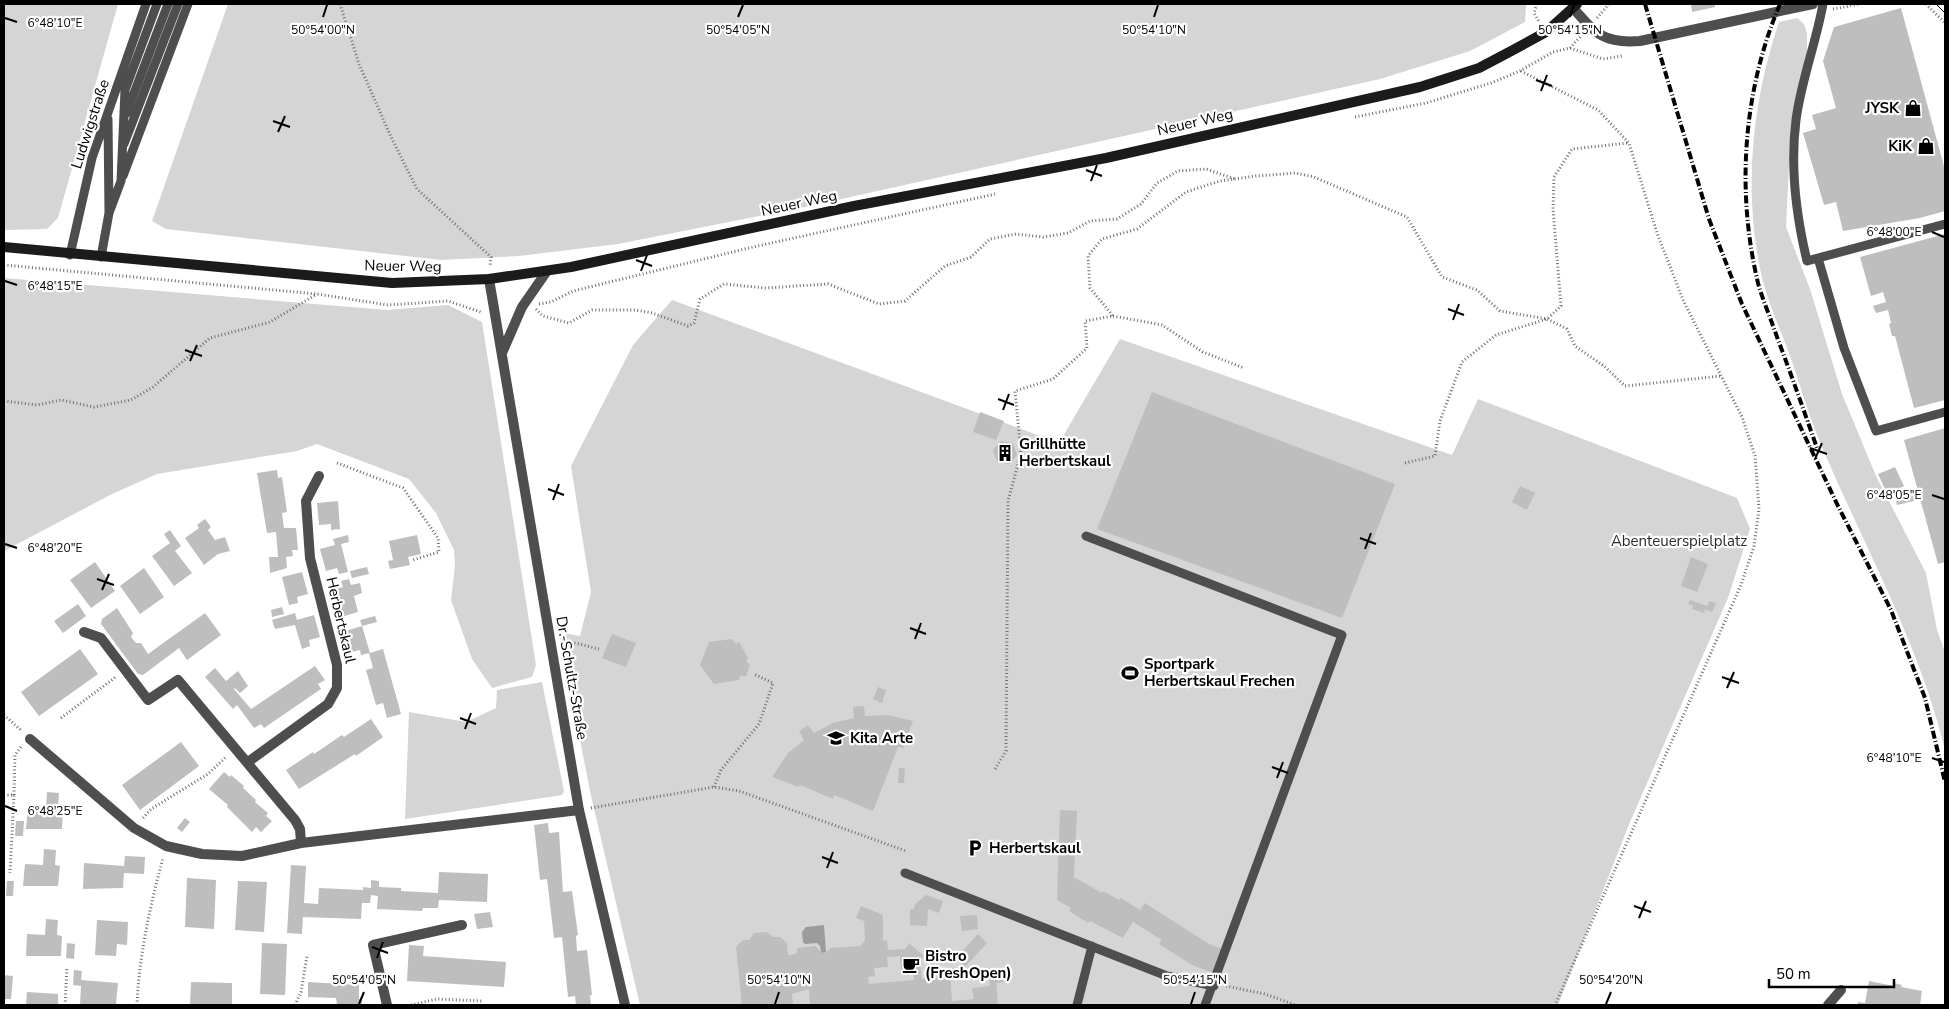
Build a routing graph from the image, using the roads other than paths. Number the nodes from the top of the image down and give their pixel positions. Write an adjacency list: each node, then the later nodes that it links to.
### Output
1 (146, 4): 9 (lane, Ludwigstraße)
2 (157, 4): 10 (lane)
3 (168, 4): 10 (lane)
4 (178, 4): 11 (lane)
5 (188, 4): 12 (lane)
6 (1813, 4): 8 (street, Neuer Weg)
7 (1823, 4): 18 (lane)
8 (1575, 6): 19 (main road, Neuer Weg)
9 (108, 111): 13 (lane); 16 (lane, Ludwigstraße)
10 (122, 124): 11 (lane)
11 (121, 154): 12 (lane)
12 (121, 181): 13 (lane)
13 (109, 214): 17 (lane)
14 (1945, 224): 18 (lane)
15 (4, 247): 16 (main road, Neuer Weg)
16 (70, 254): 17 (main road, Neuer Weg)
17 (101, 257): 20 (main road, Neuer Weg)
18 (1818, 258): 22 (lane)
19 (548, 271): 20 (main road, Neuer Weg); 21 (street)
20 (489, 279): 21 (street, Dr.-Schultz-Straße)
21 (502, 353): 28 (street, Dr.-Schultz-Straße)
22 (1945, 412)
23 (318, 476): 27 (street, Herbertskaul)
24 (1086, 536): 33 (lane)
25 (84, 632): 27 (street)
26 (30, 739): 29 (street)
27 (248, 762): 29 (street)
28 (579, 810): 29 (street); 36 (street, Dr.-Schultz-Straße)
29 (301, 843)
30 (904, 873): 32 (lane)
31 (462, 925): 35 (street)
32 (1092, 946): 33 (lane); 37 (lane)
33 (1214, 986): 38 (lane)
34 (1841, 990): 39 (street)
35 (387, 1005)
36 (626, 1005)
37 (1077, 1005)
38 (1205, 1005)
39 (1828, 1005)

